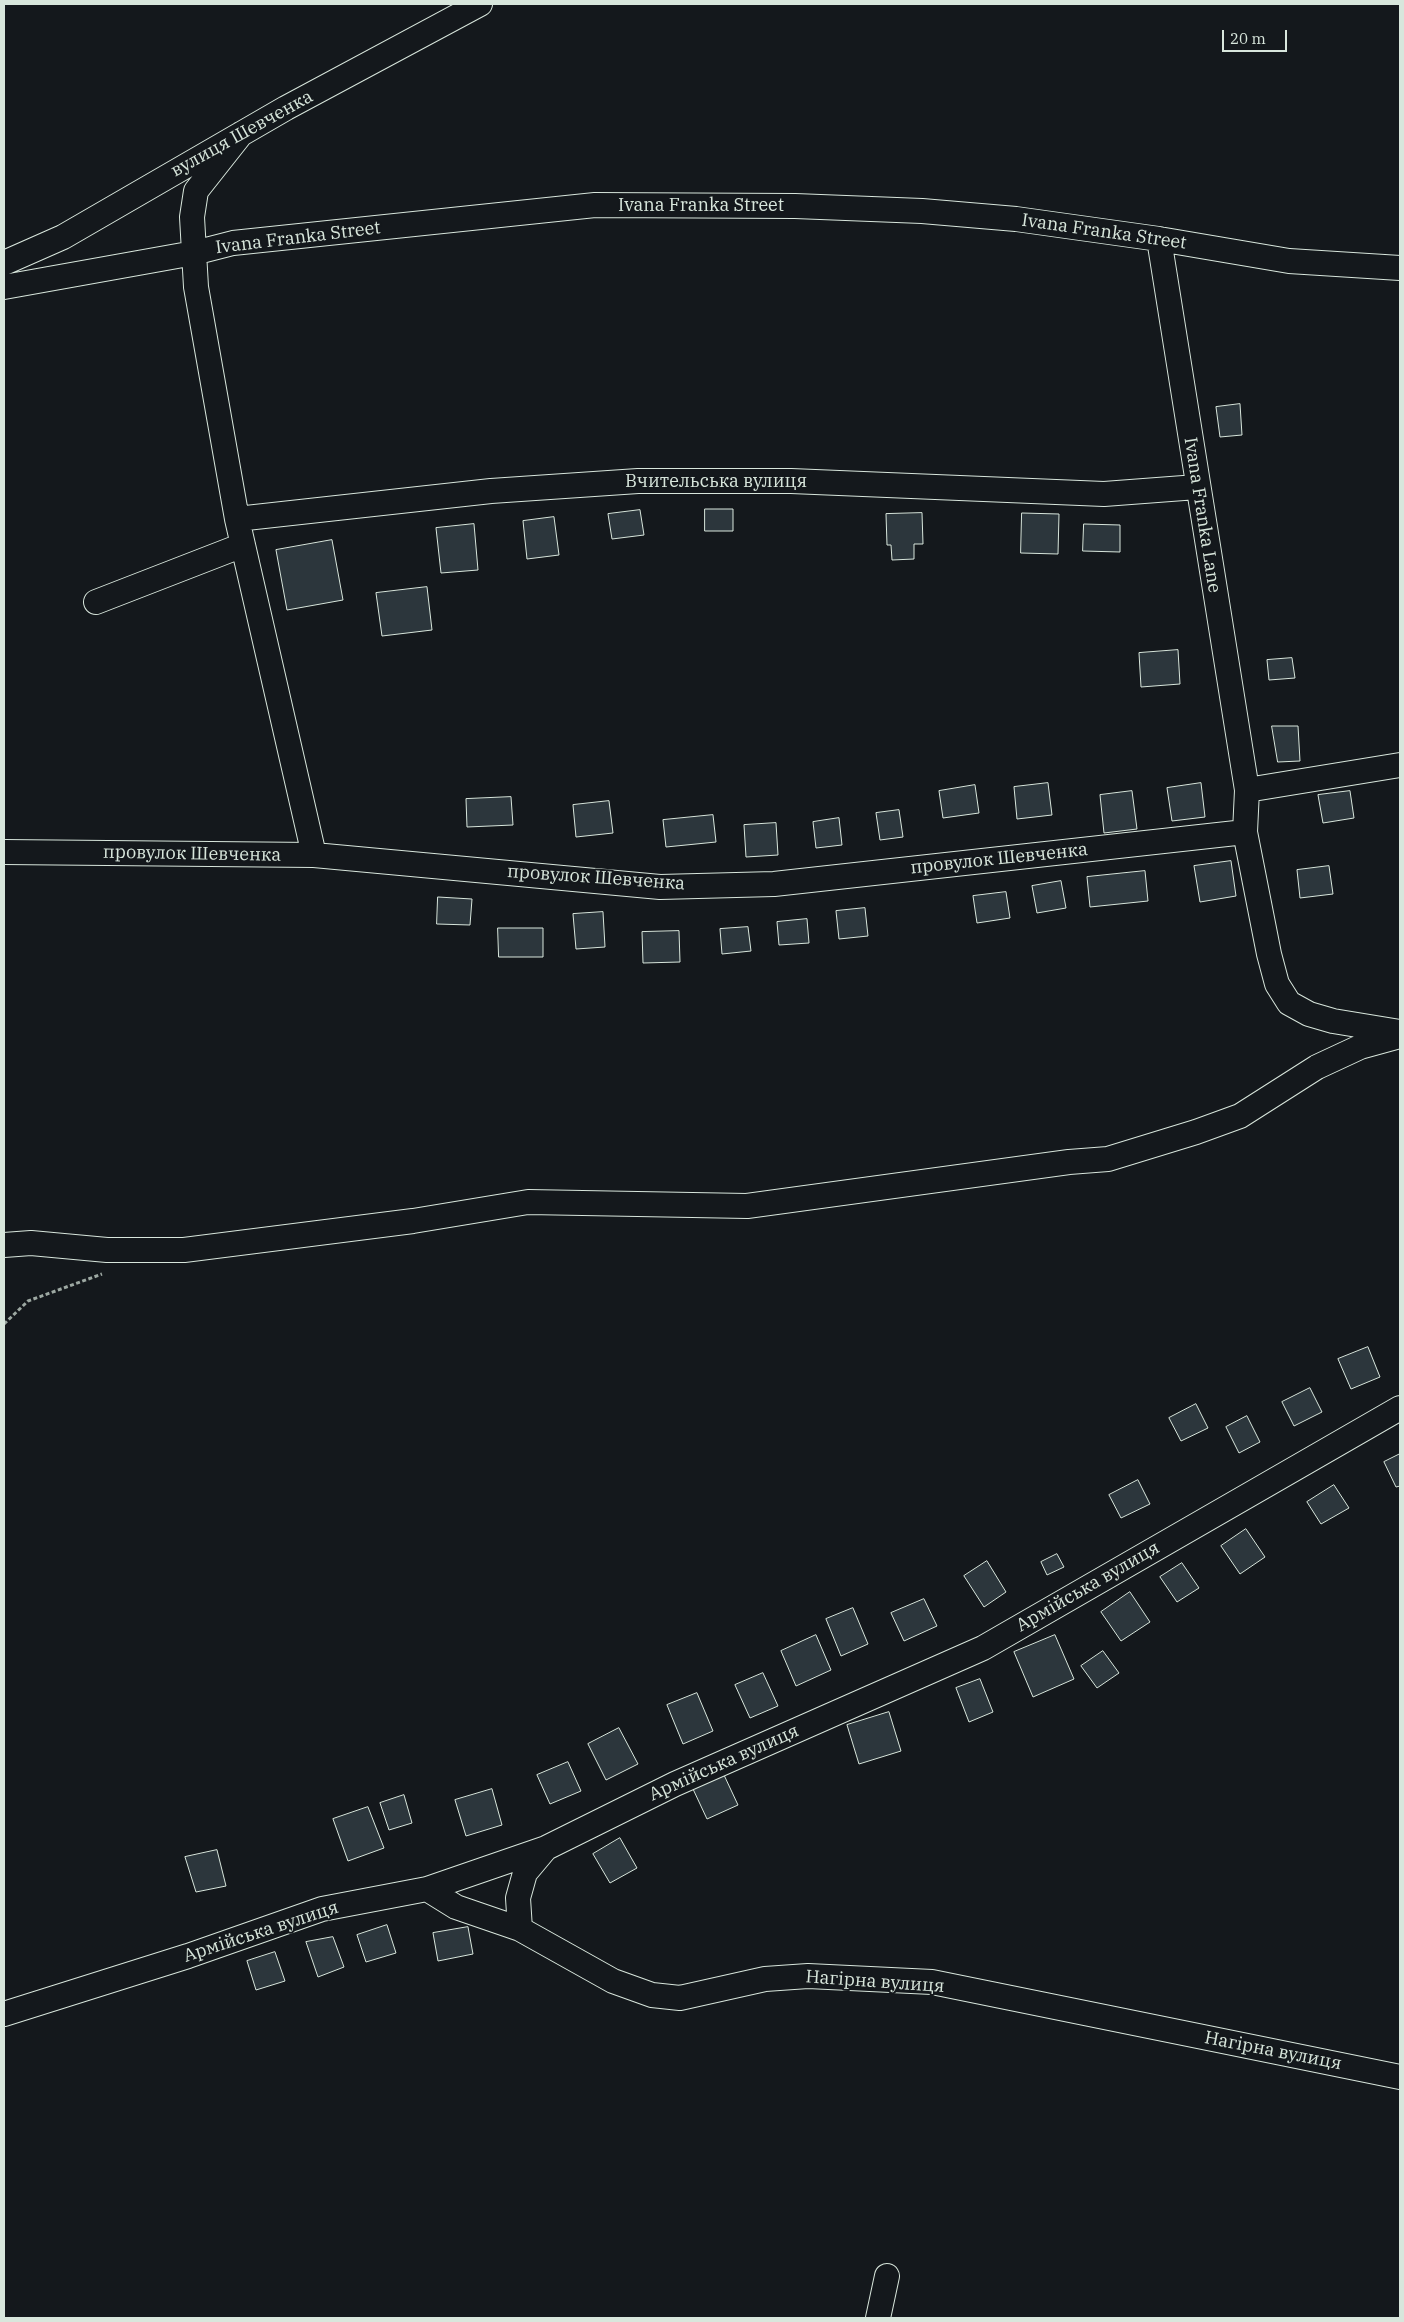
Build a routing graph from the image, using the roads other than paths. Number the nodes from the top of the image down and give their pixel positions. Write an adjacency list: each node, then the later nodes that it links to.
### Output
1 (480, 4): 2 (street, вулиця Шевченка)
2 (241, 134): 4 (street); 5 (street, вулиця Шевченка)
3 (1159, 239): 4 (street, Ivana Franka Street); 6 (street, Ivana Franka Street); 8 (street, Ivana Franka Lane)
4 (194, 253): 7 (street, Ivana Franka Street); 9 (street)
5 (4, 263)
6 (1400, 268)
7 (4, 287)
8 (1197, 487): 9 (street, Вчительська вулиця); 13 (street, Ivana Franka Lane)
9 (237, 519): 10 (street)
10 (243, 545): 11 (street); 16 (street)
11 (96, 602)
12 (1400, 765): 13 (street)
13 (1247, 790): 14 (street, Ivana Franka Lane)
14 (1245, 832): 16 (street, провулок Шевченка); 17 (street, Ivana Franka Lane)
15 (4, 852): 16 (street, провулок Шевченка)
16 (314, 855)
17 (1400, 1032)
18 (1400, 1036): 19 (street)
19 (4, 1245)
20 (1400, 1408): 21 (street, Армійська вулиця)
21 (546, 1848): 22 (street, Армійська вулиця); 23 (street)
22 (427, 1889): 23 (street, Нагірна вулиця); 24 (street, Армійська вулиця)
23 (520, 1929): 25 (street, Нагірна вулиця)
24 (4, 2014)
25 (1400, 2077)
26 (887, 2276): 27 (street)
27 (878, 2318)

